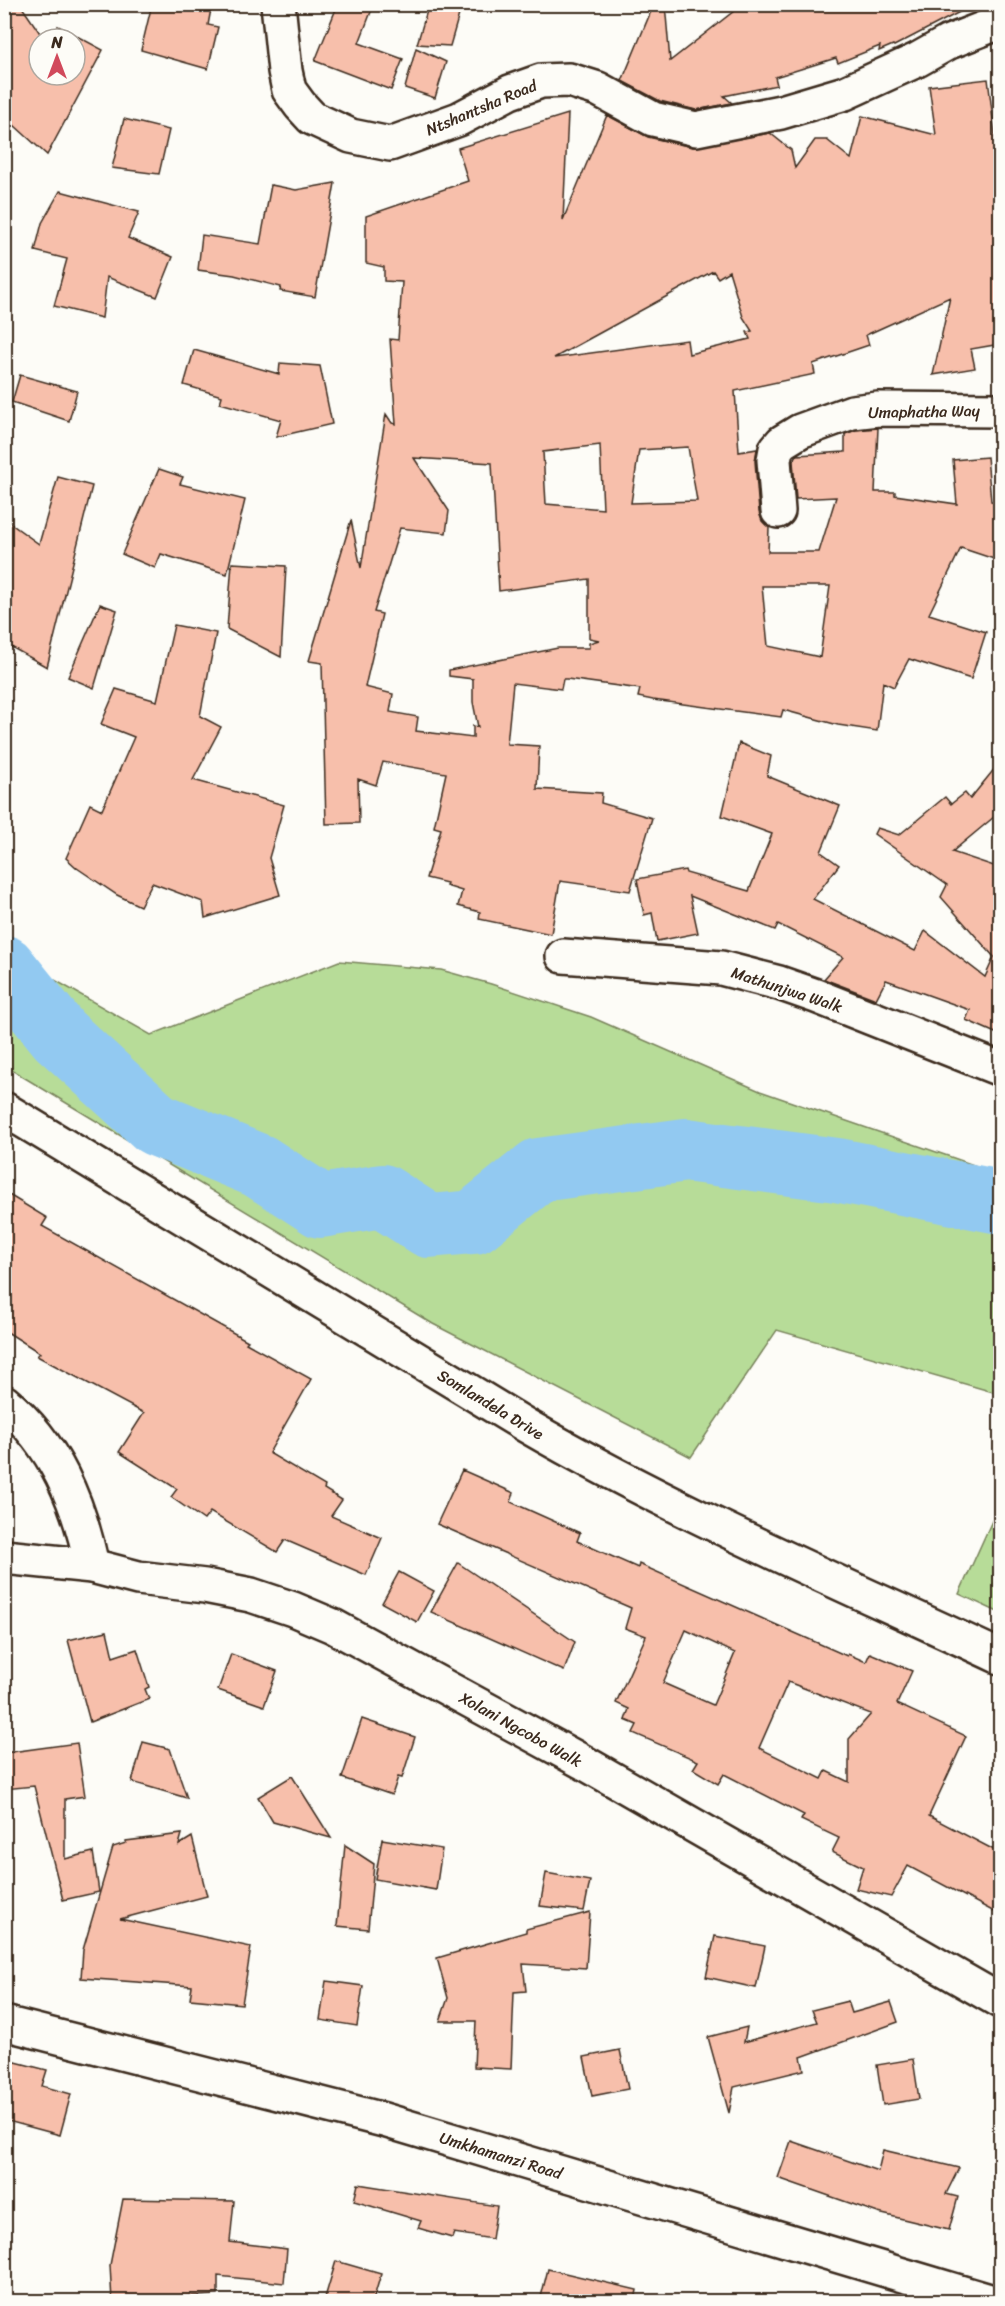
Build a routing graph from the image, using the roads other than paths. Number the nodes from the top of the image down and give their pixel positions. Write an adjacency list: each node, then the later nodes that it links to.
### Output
1 (278, 4): 2 (street, Ntshantsha Road)
2 (1000, 22)
3 (1000, 410): 4 (street, Umaphatha Way)
4 (778, 511)
5 (563, 956): 6 (street, Mathunjwa Walk)
6 (1000, 1069)
7 (4, 1109): 11 (street, Somlandela Drive)
8 (4, 1402): 10 (street)
9 (4, 1557): 10 (street, Xolani Ngcobo Walk)
10 (92, 1566): 12 (street, Xolani Ngcobo Walk)
11 (1000, 1657)
12 (1000, 2001)
13 (4, 2023): 14 (street, Umkhamanzi Road)
14 (993, 2301)

